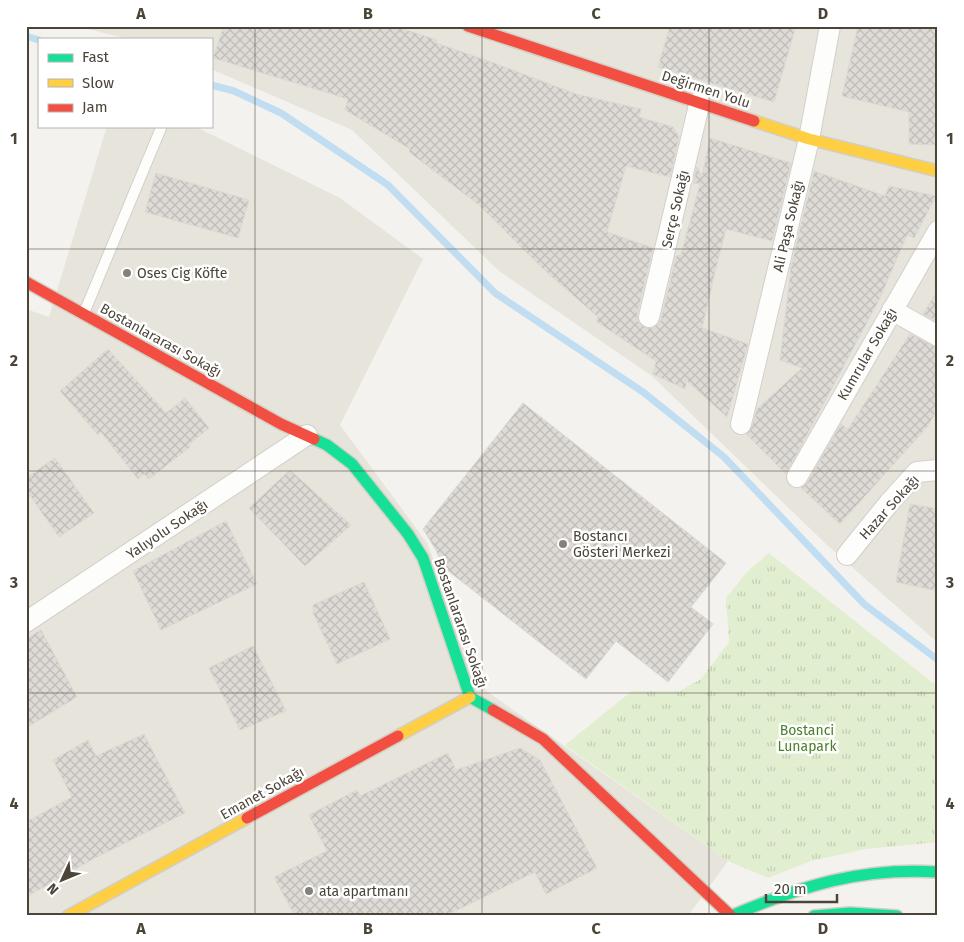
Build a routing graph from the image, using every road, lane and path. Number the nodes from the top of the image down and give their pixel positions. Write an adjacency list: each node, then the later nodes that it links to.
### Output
1 (468, 26): 3 (main road, Değirmen Yolu)
2 (830, 26): 5 (street, Ali Paşa Sokağı)
3 (700, 102): 5 (main road, Değirmen Yolu); 11 (street, Serçe Sokağı)
4 (161, 128): 10 (lane)
5 (809, 139): 6 (main road, Değirmen Yolu); 13 (street, Ali Paşa Sokağı)
6 (938, 171)
7 (938, 231): 9 (street, Kumrular Sokağı)
8 (26, 282): 10 (main road, Bostanlararası Sokağı)
9 (892, 310): 12 (street); 16 (street, Kumrular Sokağı)
10 (84, 314): 14 (main road, Bostanlararası Sokağı)
11 (649, 317)
12 (938, 336)
13 (741, 424)
14 (307, 435): 18 (street, Yalıyolu Sokağı); 19 (main road, Bostanlararası Sokağı)
15 (938, 470): 17 (street, Hazar Sokağı)
16 (797, 476)
17 (847, 555)
18 (26, 622)
19 (470, 697): 21 (main road, Emanet Sokağı); 22 (main road, Bostanlararası Sokağı)
20 (938, 872): 22 (main road)
21 (68, 916)
22 (731, 916)
23 (814, 916): 24 (main road)
24 (897, 916)

